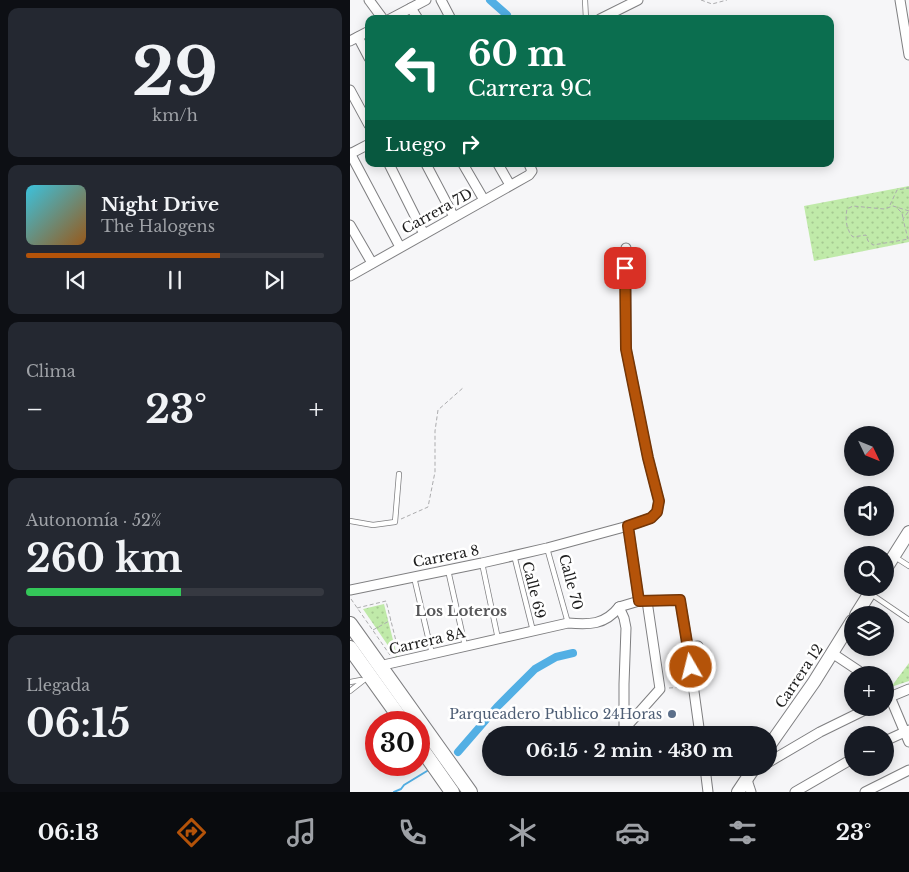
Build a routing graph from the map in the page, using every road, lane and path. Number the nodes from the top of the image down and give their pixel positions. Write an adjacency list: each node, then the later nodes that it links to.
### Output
1 (369, 0): 9 (street)
2 (441, 0): 11 (street)
3 (585, 0): 12 (lane)
4 (638, 0): 13 (street)
5 (700, 0): 6 (path)
6 (726, 0)
7 (900, 0): 16 (street)
8 (417, 3): 10 (street)
9 (380, 15)
10 (397, 15)
11 (449, 15)
12 (586, 15)
13 (608, 15)
14 (354, 39): 15 (street)
15 (365, 53)
16 (909, 55)
17 (350, 90): 18 (street)
18 (365, 118)
19 (365, 146): 20 (street)
20 (350, 154): 37 (street)
21 (390, 167): 35 (street)
22 (428, 167): 32 (street)
23 (465, 167): 28 (street)
24 (500, 167): 26 (street)
25 (531, 167): 26 (street, Carrera 7D)
26 (510, 185): 28 (street, Carrera 7D)
27 (909, 188): 30 (path)
28 (484, 200): 32 (street, Carrera 7D)
29 (897, 207): 30 (path); 31 (path); 33 (path)
30 (888, 208): 36 (path)
31 (908, 211): 33 (path)
32 (454, 217): 35 (street, Carrera 7D)
33 (903, 219): 36 (path)
34 (350, 225): 39 (street)
35 (424, 234): 37 (street, Carrera 7D)
36 (908, 239)
37 (400, 247): 39 (street, Carrera 7D)
38 (626, 248): 45 (street, Carrera 8)
39 (372, 263): 40 (street, Carrera 7D)
40 (350, 276)
41 (464, 387): 44 (path)
42 (399, 474): 44 (lane)
43 (350, 521): 44 (lane)
44 (395, 522)
45 (628, 526): 47 (street, Carrera 8); 57 (street)
46 (909, 532): 49 (main road)
47 (547, 548): 48 (street, Carrera 8); 62 (lane, Calle 70)
48 (514, 555): 50 (street, Carrera 8); 65 (lane, Calle 69)
49 (894, 556): 51 (lane)
50 (482, 563): 52 (street, Carrera 8); 67 (lane)
51 (909, 566)
52 (448, 570): 53 (street, Carrera 8); 68 (lane)
53 (414, 576): 54 (street, Carrera 8); 73 (lane)
54 (350, 590)
55 (879, 596): 61 (lane)
56 (350, 598): 59 (path)
57 (643, 601): 58 (street, Carrera 8A); 71 (street, Carrera 8A); 80 (street)
58 (620, 607): 62 (street, Carrera 8A); 86 (street)
59 (357, 608): 60 (path); 64 (path)
60 (391, 620): 64 (path); 74 (path)
61 (909, 620)
62 (568, 623): 65 (street, Carrera 8A)
63 (350, 624): 76 (main road)
64 (372, 630): 74 (path)
65 (533, 631): 67 (street, Carrera 8A)
66 (844, 634): 72 (main road, Carrera 12)
67 (498, 639): 68 (street, Carrera 8A)
68 (465, 646): 73 (street, Carrera 8A)
69 (698, 646): 71 (street)
70 (350, 648): 76 (main road)
71 (688, 648): 78 (street)
72 (832, 653): 75 (street); 90 (main road, Carrera 12)
73 (432, 654): 74 (street, Carrera 8A)
74 (398, 661): 76 (street, Carrera 8A)
75 (852, 666)
76 (370, 674): 77 (lane); 81 (lane); 84 (main road); 100 (main road)
77 (350, 682)
78 (693, 686): 80 (path); 88 (street)
79 (909, 689): 82 (street)
80 (660, 690): 87 (street)
81 (350, 691)
82 (894, 694)
83 (894, 708): 89 (street)
84 (395, 711)
85 (853, 716): 93 (street)
86 (622, 726)
87 (627, 726)
88 (699, 726)
89 (907, 731): 91 (street); 92 (street)
90 (777, 735)
91 (894, 737)
92 (909, 742)
93 (777, 757)
94 (430, 761): 99 (main road)
95 (844, 764): 103 (street)
96 (909, 770): 104 (street)
97 (706, 776): 101 (street)
98 (752, 776): 102 (main road)
99 (452, 792)
100 (470, 792)
101 (708, 792)
102 (738, 792)
103 (795, 792)
104 (865, 792)

